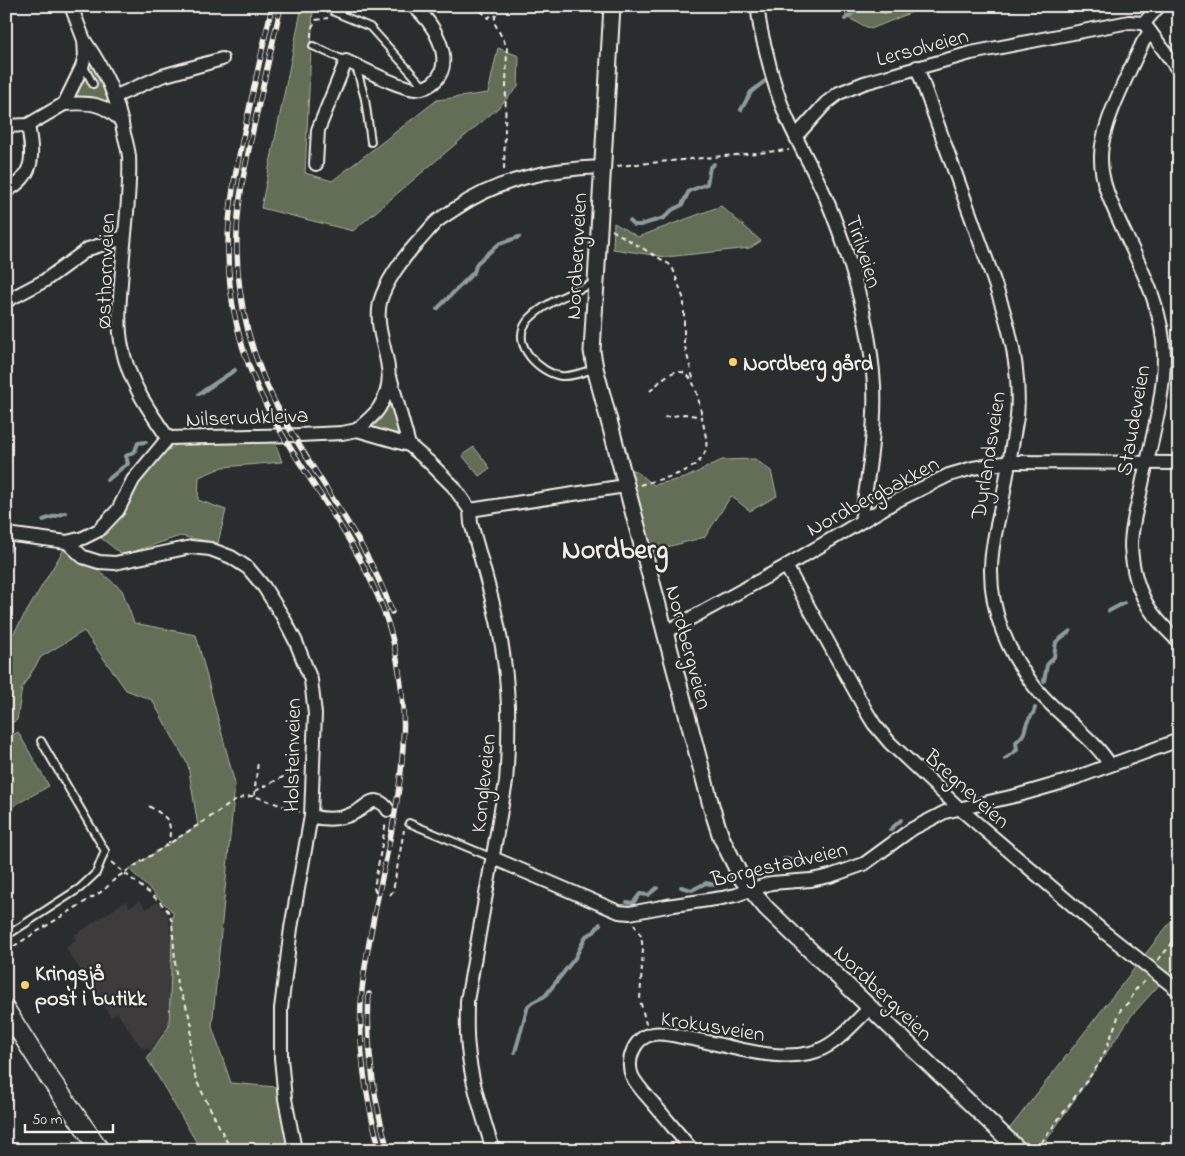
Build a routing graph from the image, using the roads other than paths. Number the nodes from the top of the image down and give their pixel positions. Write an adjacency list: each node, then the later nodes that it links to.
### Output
1 (71, 6): 8 (street)
2 (414, 6): 16 (street)
3 (612, 6): 25 (street, Nordbergveien)
4 (758, 6): 23 (street, Tirilveien)
5 (1159, 6): 7 (street)
6 (333, 14): 16 (lane)
7 (1147, 28): 13 (street, Lersolveien); 14 (street); 36 (street, Staudeveien)
8 (84, 40): 12 (street); 17 (street, Østhornveien)
9 (313, 46): 11 (lane)
10 (222, 59): 17 (street)
11 (351, 63): 16 (street); 22 (lane); 24 (street)
12 (83, 65): 15 (lane); 18 (street)
13 (918, 67): 23 (street, Lersolveien); 35 (street, Dyrlandsveien)
14 (1179, 71)
15 (92, 84)
16 (425, 88)
17 (116, 96): 19 (street, Østhornveien)
18 (64, 104): 19 (street); 20 (street)
19 (122, 122): 27 (street, Østhornveien)
20 (28, 125): 21 (street); 26 (street)
21 (6, 126)
22 (371, 142)
23 (798, 142): 40 (street, Tirilveien)
24 (316, 164)
25 (602, 167): 28 (street, Nordbergveien); 31 (street)
26 (6, 191)
27 (124, 236): 29 (street); 33 (street, Østhornveien)
28 (596, 282): 30 (street, Nordbergveien); 30 (lane)
29 (6, 302)
30 (594, 368): 38 (street, Nordbergveien)
31 (390, 375): 32 (street); 34 (street)
32 (358, 430): 33 (street, Nilserudkleiva); 34 (street, Kongleveien)
33 (168, 438): 42 (street, Nilserudkleiva)
34 (409, 445): 39 (street, Kongleveien)
35 (1010, 462): 36 (street, Nordbergbakken); 40 (street, Nordbergbakken); 48 (street, Dyrlandsveien)
36 (1146, 463): 37 (street, Nordbergbakken); 45 (street, Staudeveien)
37 (1179, 463)
38 (625, 486): 39 (street); 44 (street, Nordbergveien)
39 (470, 510): 53 (street, Kongleveien)
40 (861, 521): 43 (street, Nordbergbakken)
41 (6, 534): 42 (street, Nilserudkleiva)
42 (67, 542): 51 (street, Holsteinveien)
43 (786, 566): 44 (street, Nordbergbakken); 49 (street, Bregneveien)
44 (664, 633): 54 (street, Nordbergveien)
45 (1179, 642)
46 (1179, 740): 48 (street, Borgestadveien)
47 (41, 741): 55 (lane)
48 (1110, 765): 49 (street, Borgestadveien)
49 (959, 808): 54 (street, Borgestadveien); 56 (street, Bregneveien)
50 (388, 810): 51 (street)
51 (311, 816): 60 (street, Holsteinveien)
52 (409, 823): 53 (lane)
53 (493, 858): 54 (street, Borgestadveien); 61 (street, Kongleveien)
54 (751, 890): 57 (street, Nordbergveien)
55 (6, 936)
56 (1179, 991)
57 (870, 1008): 62 (street, Krokusveien); 63 (street, Nordbergveien)
58 (6, 1010): 59 (main road)
59 (100, 1150)
60 (295, 1150)
61 (493, 1150)
62 (692, 1150)
63 (1019, 1150)

